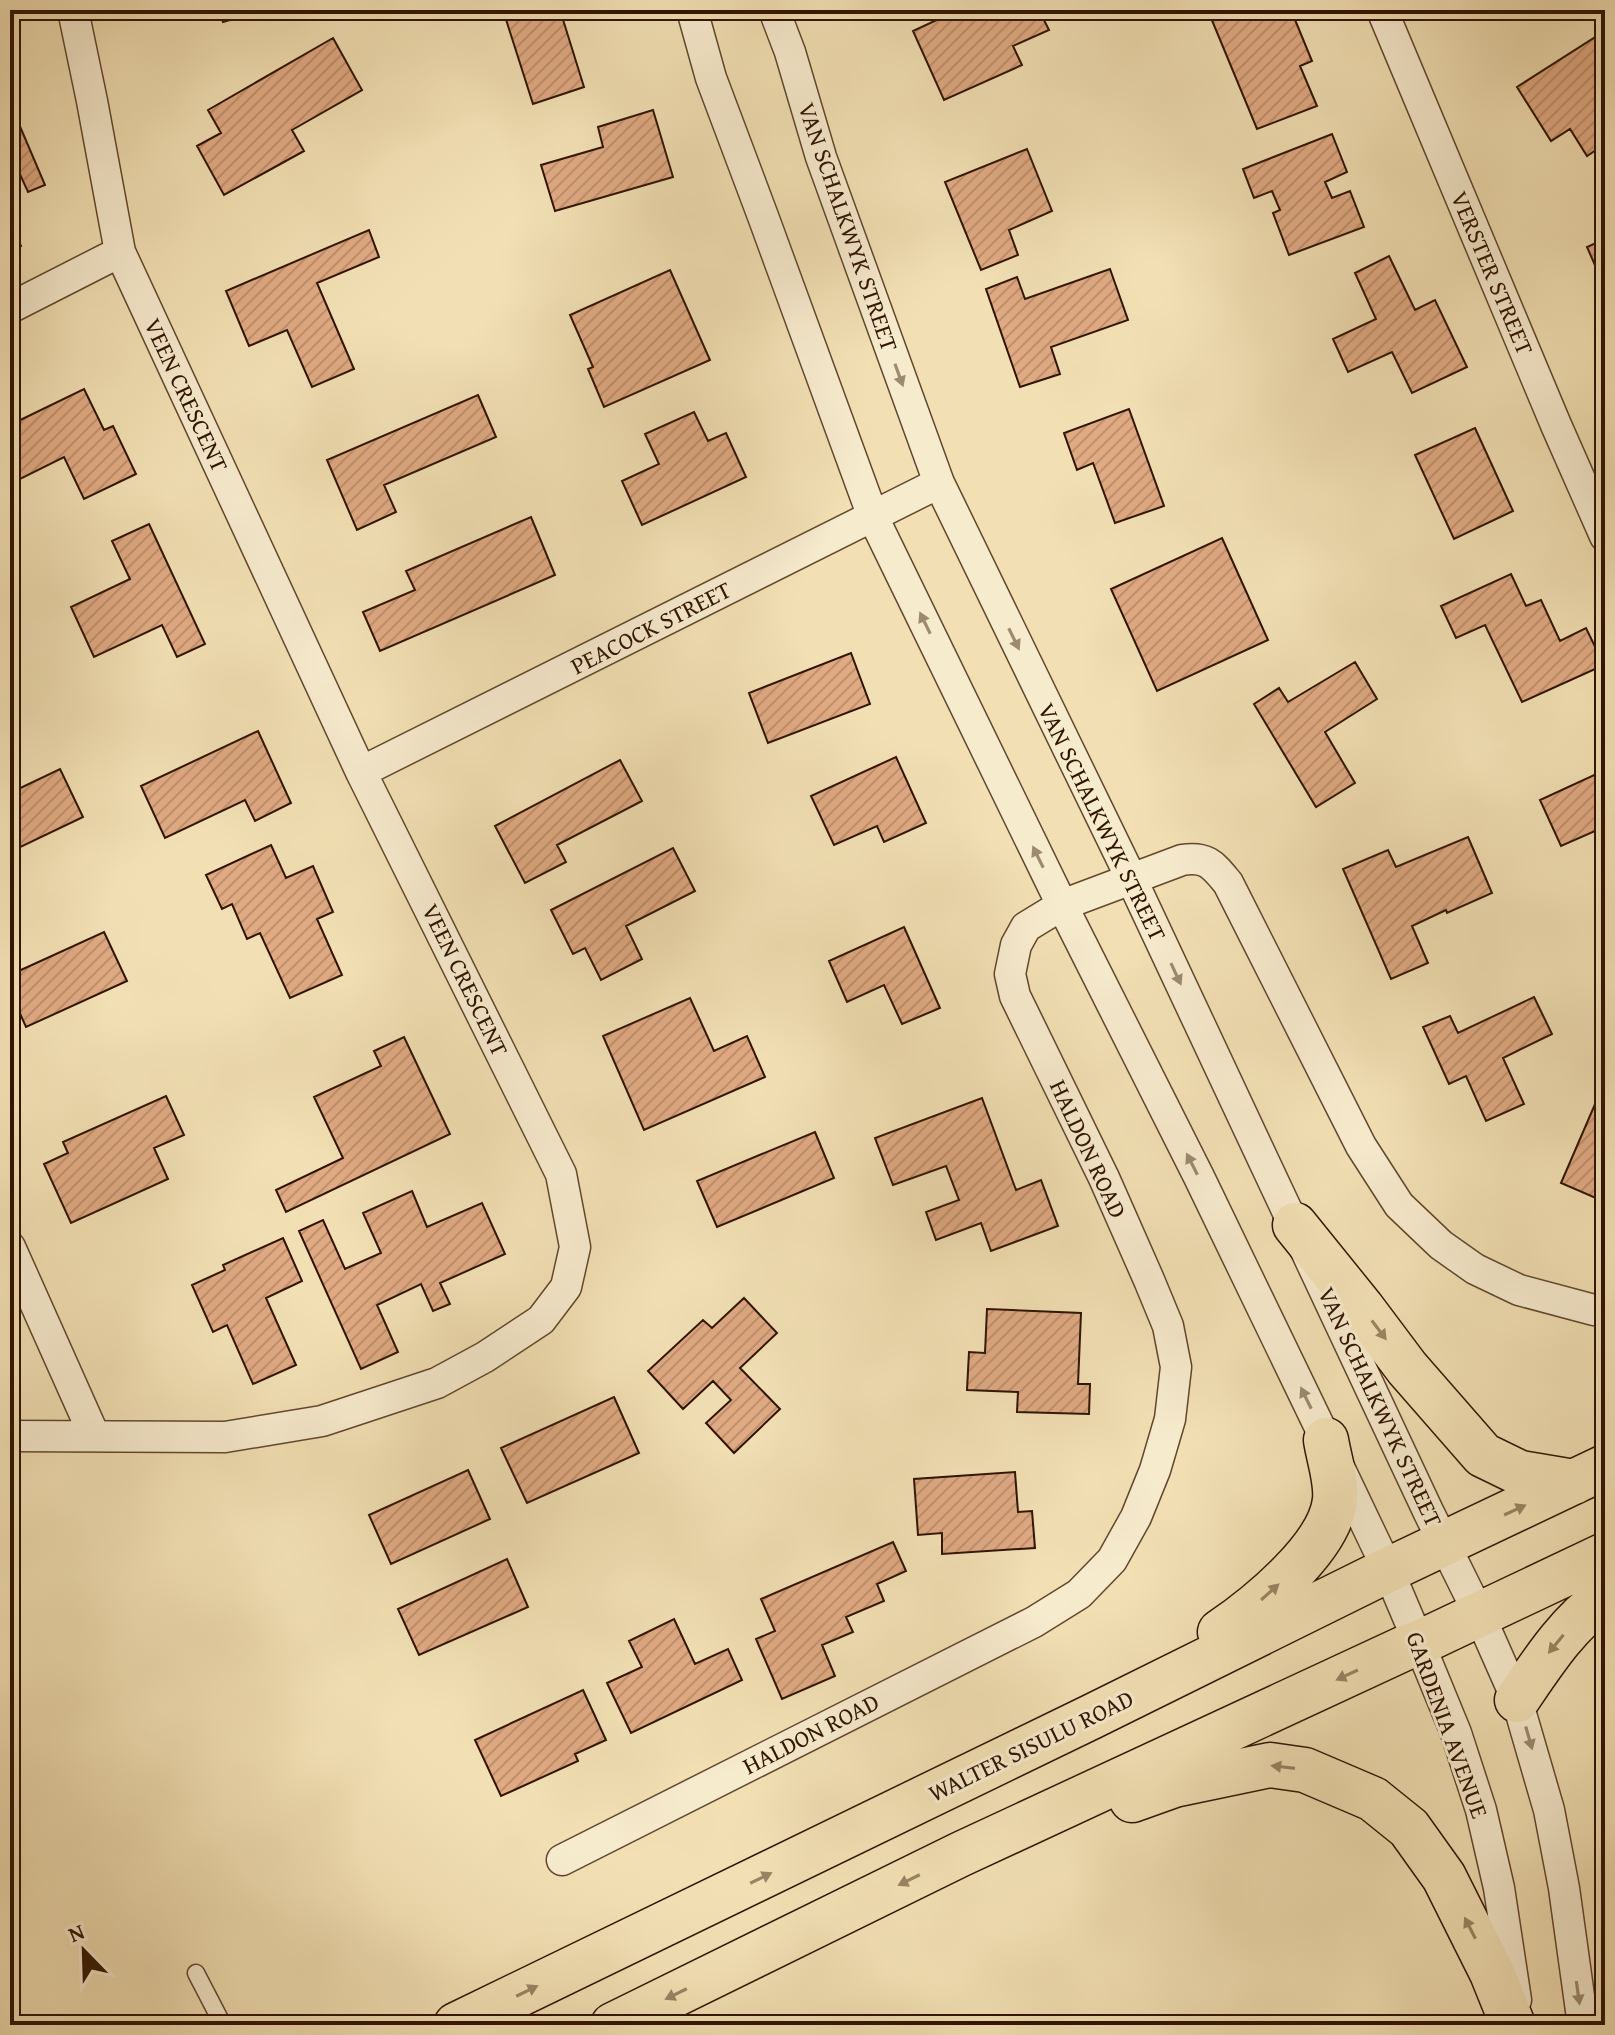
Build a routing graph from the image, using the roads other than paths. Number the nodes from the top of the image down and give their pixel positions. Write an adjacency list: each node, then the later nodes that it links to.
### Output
1 (73, 10): 5 (street, VEEN CRESCENT)
2 (692, 10): 8 (street)
3 (774, 10): 7 (street, VAN SCHALKWYK STREET, one-way to 7)
4 (1382, 10): 9 (street, VERSTER STREET)
5 (120, 252): 6 (street); 10 (street, VEEN CRESCENT)
6 (10, 308)
7 (939, 483): 8 (street, PEACOCK STREET); 11 (street, VAN SCHALKWYK STREET, one-way to 11)
8 (873, 517): 10 (street, PEACOCK STREET); 12 (street, one-way to 8)
9 (1605, 536)
10 (361, 772): 16 (street, VEEN CRESCENT)
11 (1131, 878): 12 (street, HALDON ROAD); 13 (street, VAN SCHALKWYK STREET, one-way to 13); 15 (street, HALDON ROAD)
12 (1062, 905): 18 (street, one-way to 12); 29 (street, HALDON ROAD)
13 (1295, 1225): 19 (highway, one-way to 19); 20 (street, VAN SCHALKWYK STREET)
14 (10, 1247): 16 (street)
15 (1605, 1311)
16 (94, 1435): 17 (street, VEEN CRESCENT)
17 (10, 1436)
18 (1326, 1440): 22 (street); 27 (highway, one-way to 18)
19 (1589, 1474): 20 (highway, WALTER SISULU ROAD, one-way to 19)
20 (1445, 1544): 22 (highway, WALTER SISULU ROAD); 24 (street, VAN SCHALKWYK STREET)
21 (1605, 1555): 24 (highway)
22 (1388, 1570): 25 (street, GARDENIA AVENUE); 27 (highway, WALTER SISULU ROAD)
23 (1605, 1597): 26 (highway, one-way to 26)
24 (1479, 1614): 25 (highway); 26 (street)
25 (1419, 1643): 28 (highway, one-way to 28); 34 (street, GARDENIA AVENUE)
26 (1517, 1700): 35 (street, one-way to 35)
27 (1091, 1717): 32 (highway, WALTER SISULU ROAD, one-way to 27)
28 (961, 1854): 33 (highway, one-way to 33); 34 (highway, one-way to 28)
29 (562, 1860)
30 (196, 1973): 31 (lane)
31 (223, 2025)
32 (456, 2025)
33 (613, 2025)
34 (1515, 2025)
35 (1583, 2025)

